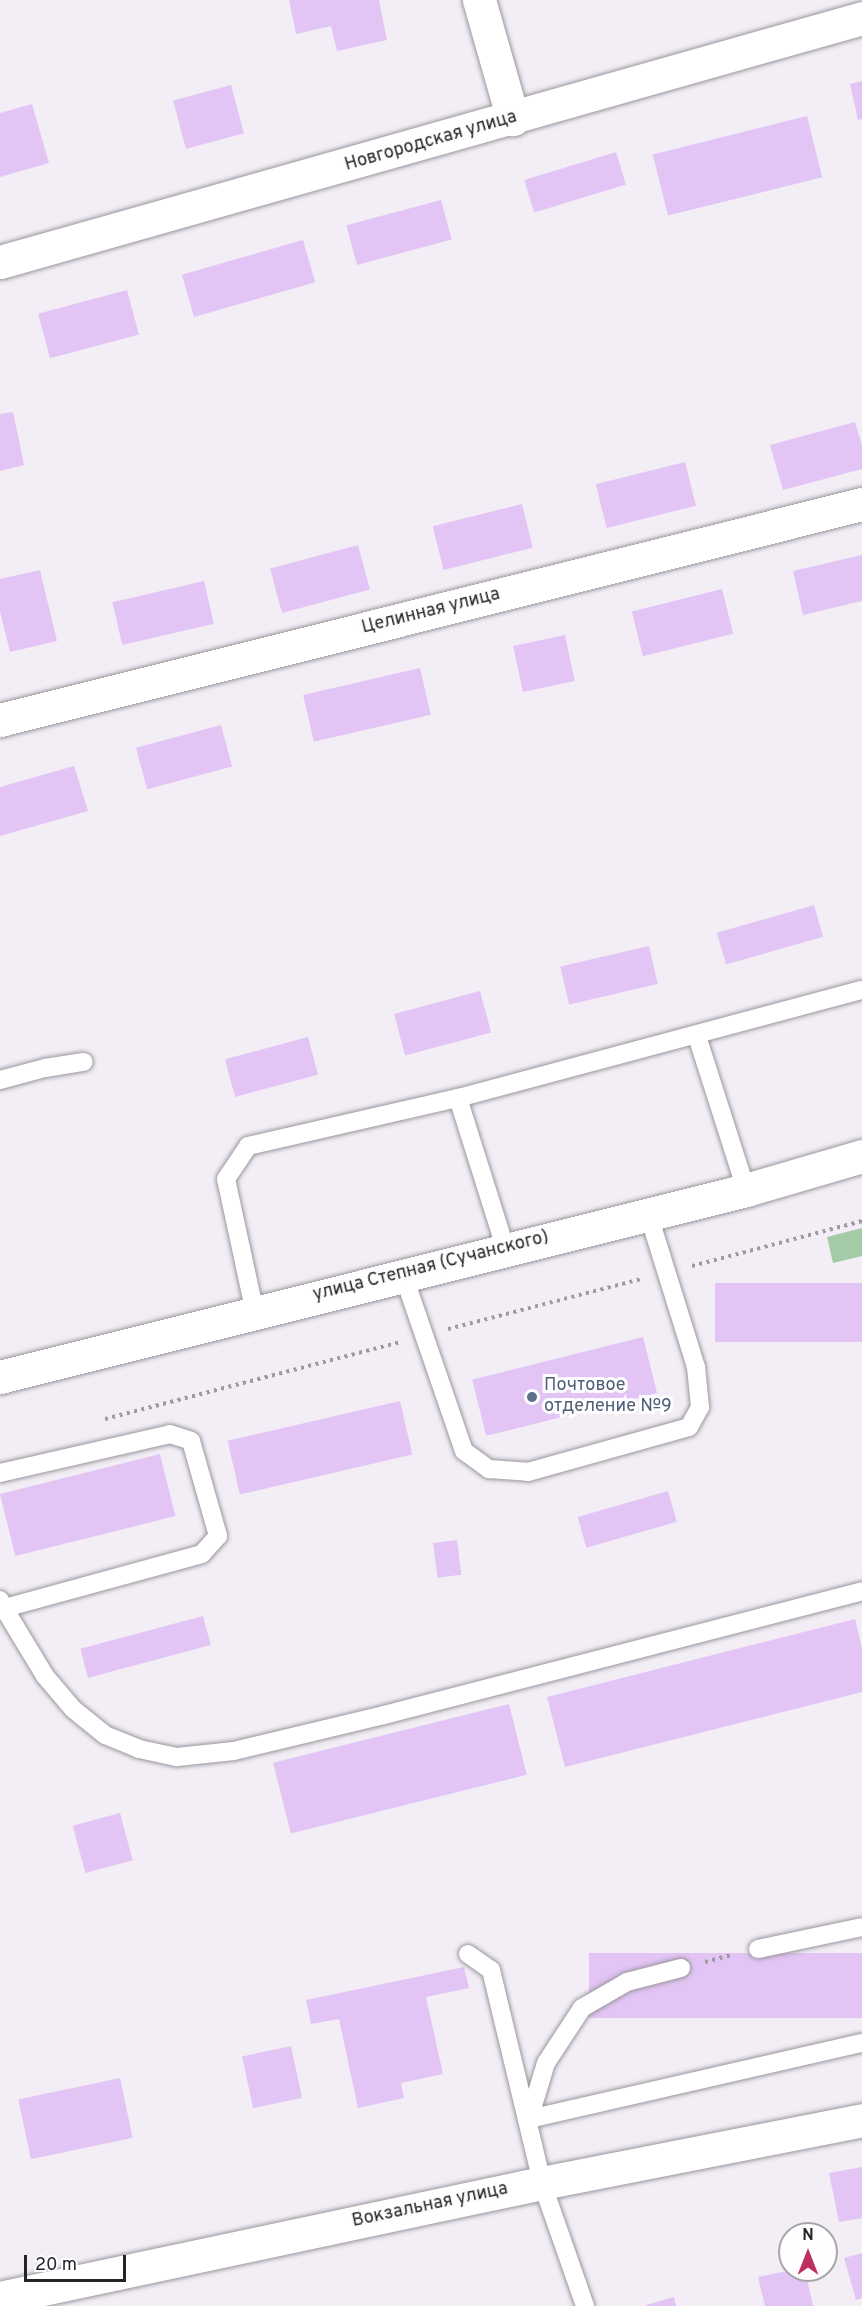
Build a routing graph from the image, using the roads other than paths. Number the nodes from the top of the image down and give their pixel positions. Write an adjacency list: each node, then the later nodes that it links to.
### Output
1 (479, 0): 3 (street)
2 (862, 18): 3 (street, Новгородская улица)
3 (513, 119): 4 (street, Новгородская улица)
4 (0, 262)
5 (862, 504): 6 (street, Целинная улица)
6 (0, 720)
7 (862, 990): 8 (lane)
8 (697, 1036): 11 (lane); 13 (lane)
9 (84, 1062): 10 (lane)
10 (0, 1080)
11 (458, 1098): 15 (lane); 17 (lane)
12 (862, 1156): 13 (street, улица Степная (Сучанского))
13 (746, 1190): 14 (street, улица Степная (Сучанского))
14 (648, 1213): 15 (street, улица Степная (Сучанского)); 16 (lane)
15 (506, 1247): 16 (street, улица Степная (Сучанского))
16 (403, 1274): 17 (street, улица Степная (Сучанского))
17 (255, 1313): 18 (street, улица Степная (Сучанского))
18 (0, 1377)
19 (0, 1473): 21 (lane)
20 (862, 1591): 21 (lane)
21 (2, 1604)
22 (862, 1927): 23 (lane)
23 (758, 1949)
24 (468, 1954): 27 (lane)
25 (681, 1968): 27 (lane)
26 (862, 2043): 27 (lane)
27 (530, 2119): 29 (lane)
28 (862, 2120): 29 (street, Вокзальная улица)
29 (542, 2183): 30 (street, Вокзальная улица); 31 (lane)
30 (0, 2298)
31 (585, 2306)

